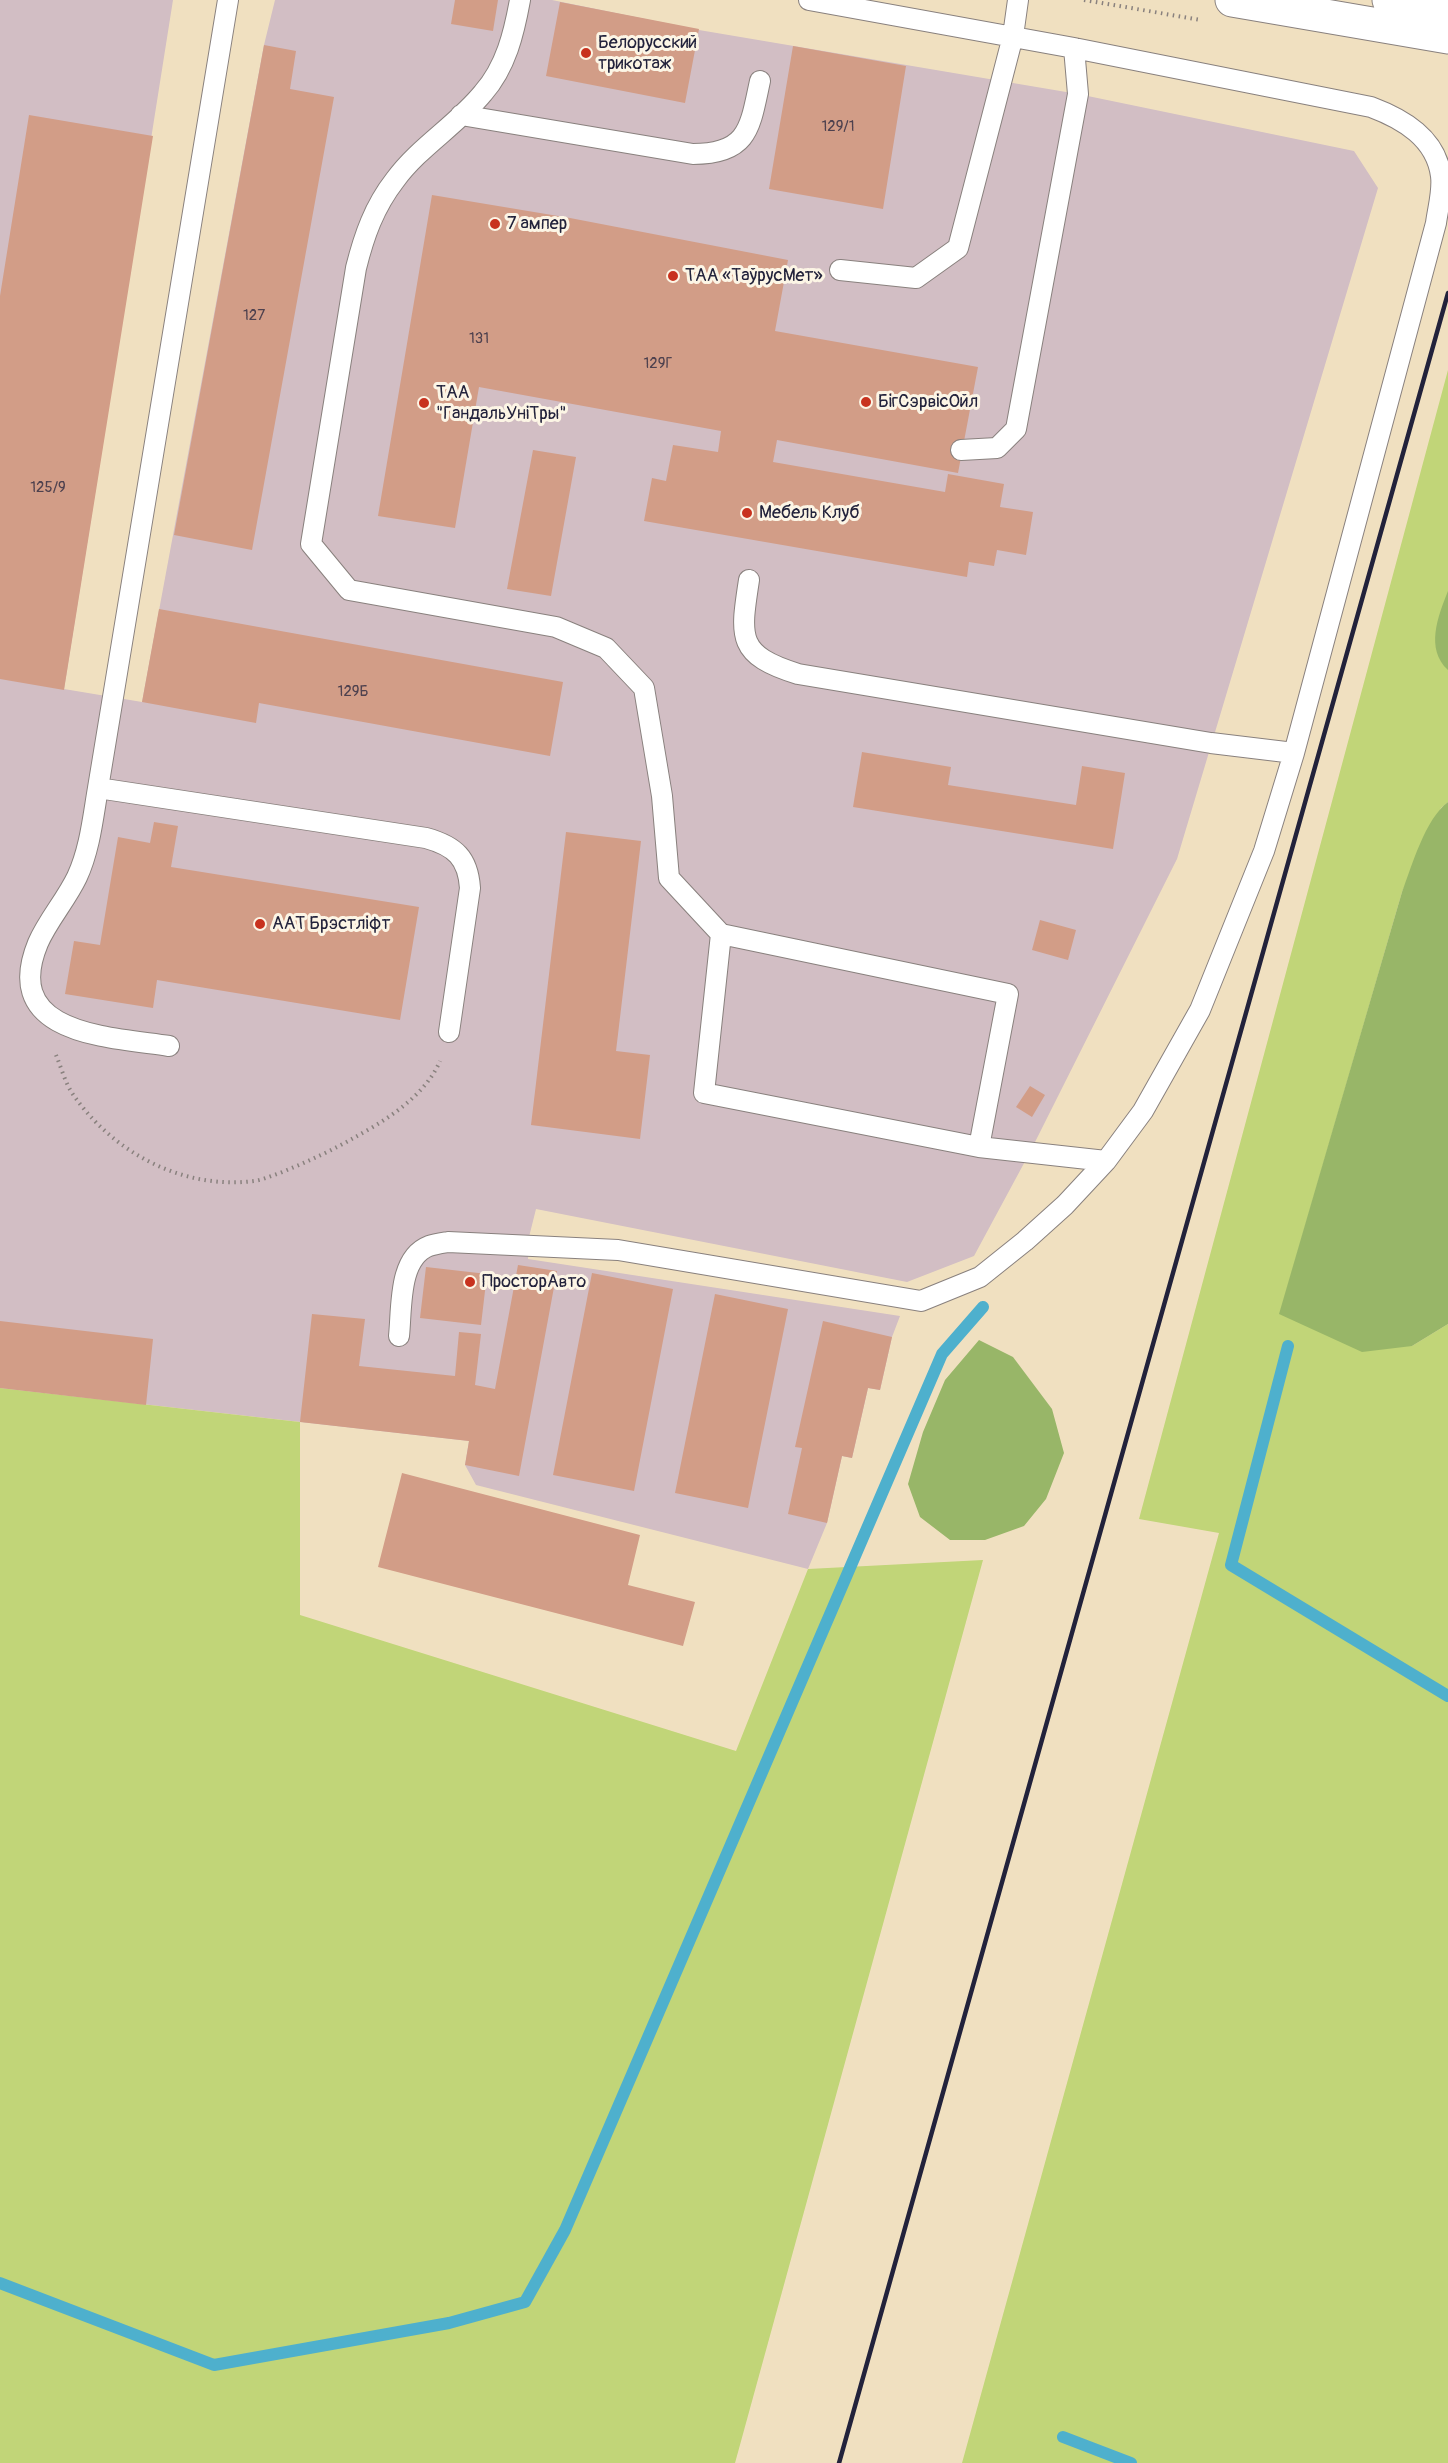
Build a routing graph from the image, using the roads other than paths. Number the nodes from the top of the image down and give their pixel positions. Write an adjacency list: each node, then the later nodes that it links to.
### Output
1 (228, 0): 17 (lane)
2 (520, 0): 12 (lane)
3 (808, 0): 8 (lane)
4 (1018, 0): 8 (lane)
5 (1232, 0): 9 (main road)
6 (1389, 0): 7 (main road)
7 (1448, 11)
8 (1013, 36): 10 (lane); 13 (lane)
9 (1448, 37)
10 (1074, 48): 14 (lane); 16 (lane)
11 (760, 81): 12 (lane)
12 (461, 115): 18 (lane)
13 (840, 270)
14 (961, 450)
15 (749, 580): 16 (lane)
16 (1294, 753): 22 (lane)
17 (98, 788): 19 (lane); 20 (lane)
18 (721, 934): 21 (lane); 21 (lane)
19 (449, 1032)
20 (169, 1046)
21 (979, 1147): 22 (lane)
22 (1106, 1161): 23 (lane)
23 (399, 1336)

